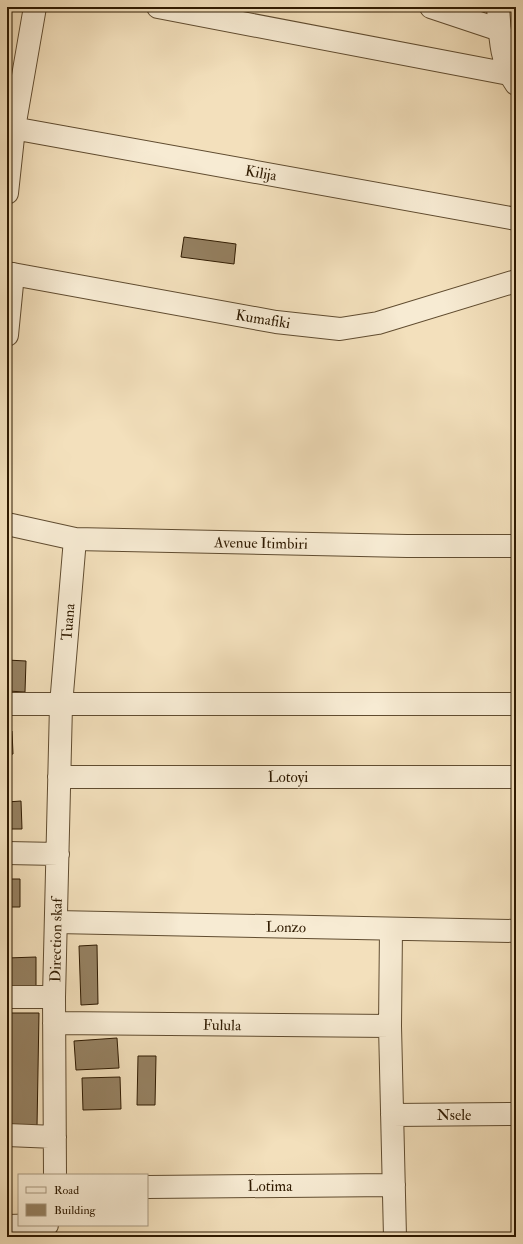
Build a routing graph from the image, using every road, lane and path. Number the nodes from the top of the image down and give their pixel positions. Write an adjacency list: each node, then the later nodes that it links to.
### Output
1 (35, 7): 7 (street)
2 (158, 7): 6 (street)
3 (431, 7): 5 (street)
4 (498, 7): 5 (street)
5 (500, 30): 6 (street)
6 (512, 79)
7 (11, 127): 8 (street); 9 (street, Kilija)
8 (7, 193)
9 (516, 219)
10 (10, 273): 11 (street, Kumafiki); 12 (street)
11 (516, 281)
12 (7, 334)
13 (7, 524): 14 (street, Avenue Itimbiri)
14 (75, 539): 15 (street, Avenue Itimbiri); 18 (street, Tuana)
15 (516, 546)
16 (7, 704): 18 (street)
17 (516, 704): 18 (street)
18 (61, 705): 19 (street, Direction skaf)
19 (59, 777): 20 (street, Lotoyi); 22 (street, Direction skaf)
20 (516, 777)
21 (7, 853): 22 (street)
22 (58, 854): 23 (street, Direction skaf)
23 (56, 922): 24 (street, Lonzo); 27 (street, Direction skaf)
24 (391, 929): 25 (street, Lonzo); 29 (street)
25 (516, 931)
26 (7, 997): 27 (street)
27 (54, 997): 28 (street, Direction skaf)
28 (54, 1023): 29 (street, Fulula); 33 (street, Direction skaf)
29 (390, 1026): 31 (street)
30 (516, 1114): 31 (street, Nsele)
31 (392, 1115): 35 (street)
32 (7, 1135): 33 (street)
33 (54, 1137): 34 (street, Direction skaf)
34 (55, 1174)
35 (394, 1185): 36 (street, Lotima); 41 (street)
36 (148, 1187)
37 (7, 1226): 38 (street)
38 (18, 1226)
39 (57, 1226): 40 (street)
40 (57, 1237)
41 (395, 1237)

